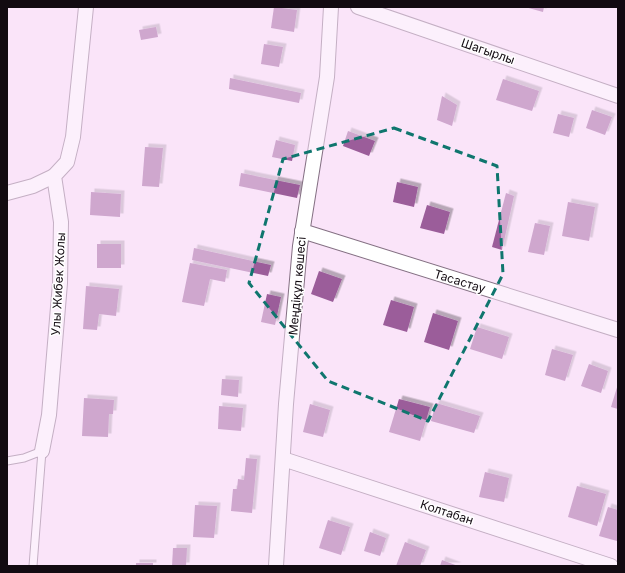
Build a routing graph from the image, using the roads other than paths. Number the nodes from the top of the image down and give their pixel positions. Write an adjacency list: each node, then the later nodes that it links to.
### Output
1 (86, 7): 5 (street)
2 (331, 7): 7 (street, Меңдіқұл көшесі)
3 (358, 7): 4 (street, Шагырлы)
4 (618, 96)
5 (54, 176): 6 (street); 9 (street, Улы Жибек Жолы)
6 (7, 193)
7 (302, 232): 8 (street, Тасастау); 10 (street, Меңдіқұл көшесі)
8 (618, 330)
9 (42, 451): 11 (lane); 12 (lane, Улы Жибек Жолы)
10 (283, 459): 13 (street, Меңдіқұл көшесі); 14 (street, Колтабан)
11 (7, 461)
12 (33, 566)
13 (276, 566)
14 (611, 566)

